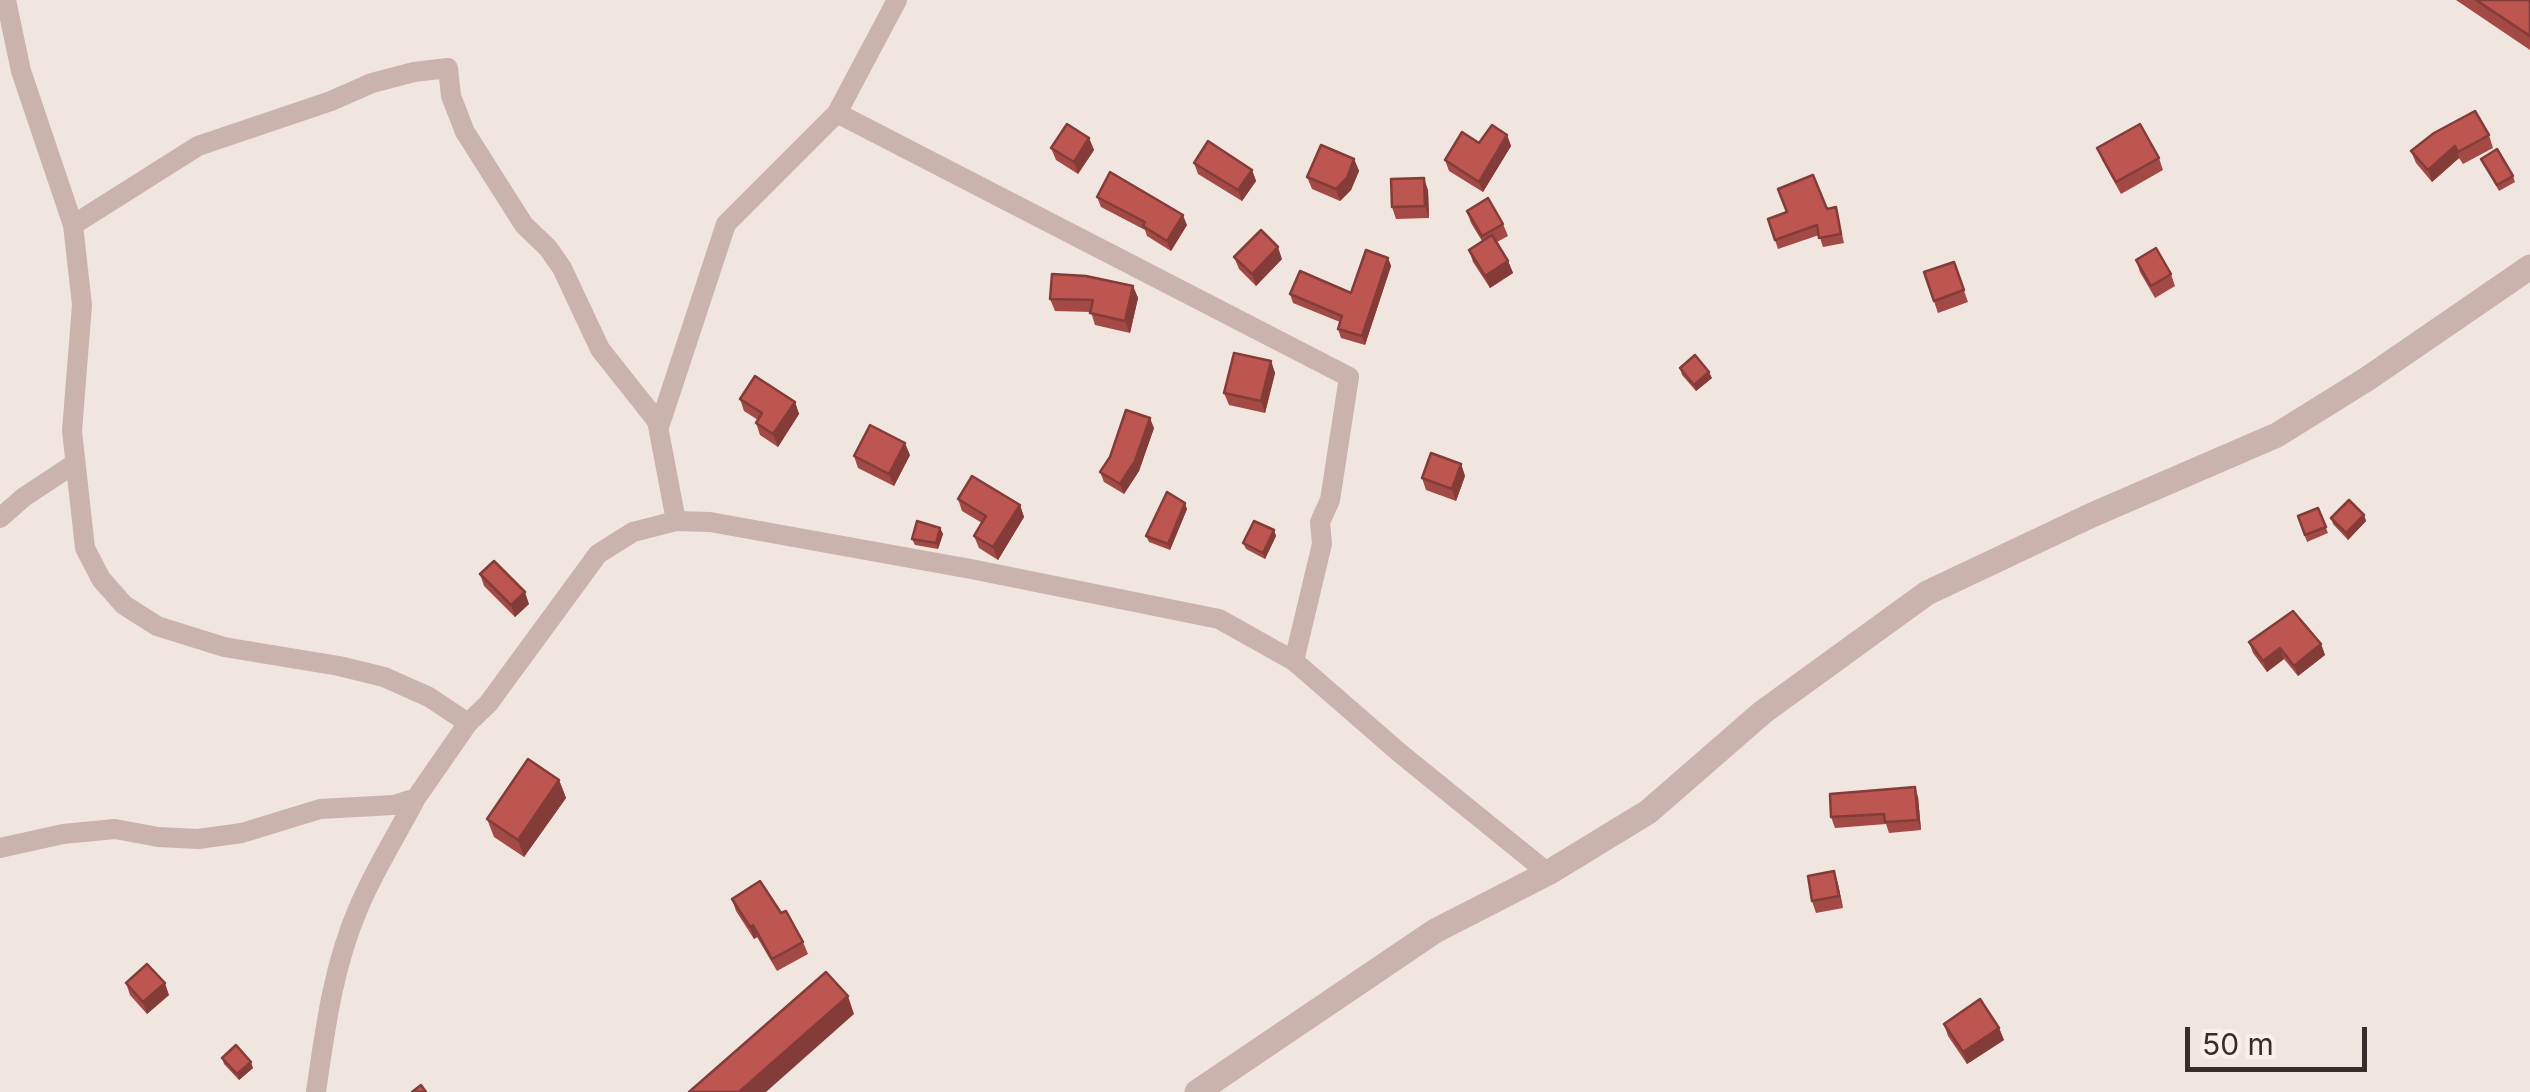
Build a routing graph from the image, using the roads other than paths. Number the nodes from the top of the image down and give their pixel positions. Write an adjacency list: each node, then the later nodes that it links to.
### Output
1 (6, 0): 4 (street)
2 (897, 0): 3 (street)
3 (837, 114): 6 (street); 10 (street)
4 (73, 226): 6 (street); 7 (street)
5 (2530, 267): 14 (street)
6 (659, 427): 9 (street)
7 (74, 464): 8 (street); 11 (street)
8 (0, 518)
9 (676, 522): 10 (street); 11 (street)
10 (1294, 661): 14 (street)
11 (468, 724): 12 (street)
12 (416, 798): 13 (street); 15 (street)
13 (0, 848)
14 (1548, 873): 16 (street)
15 (316, 1092)
16 (1197, 1092)

